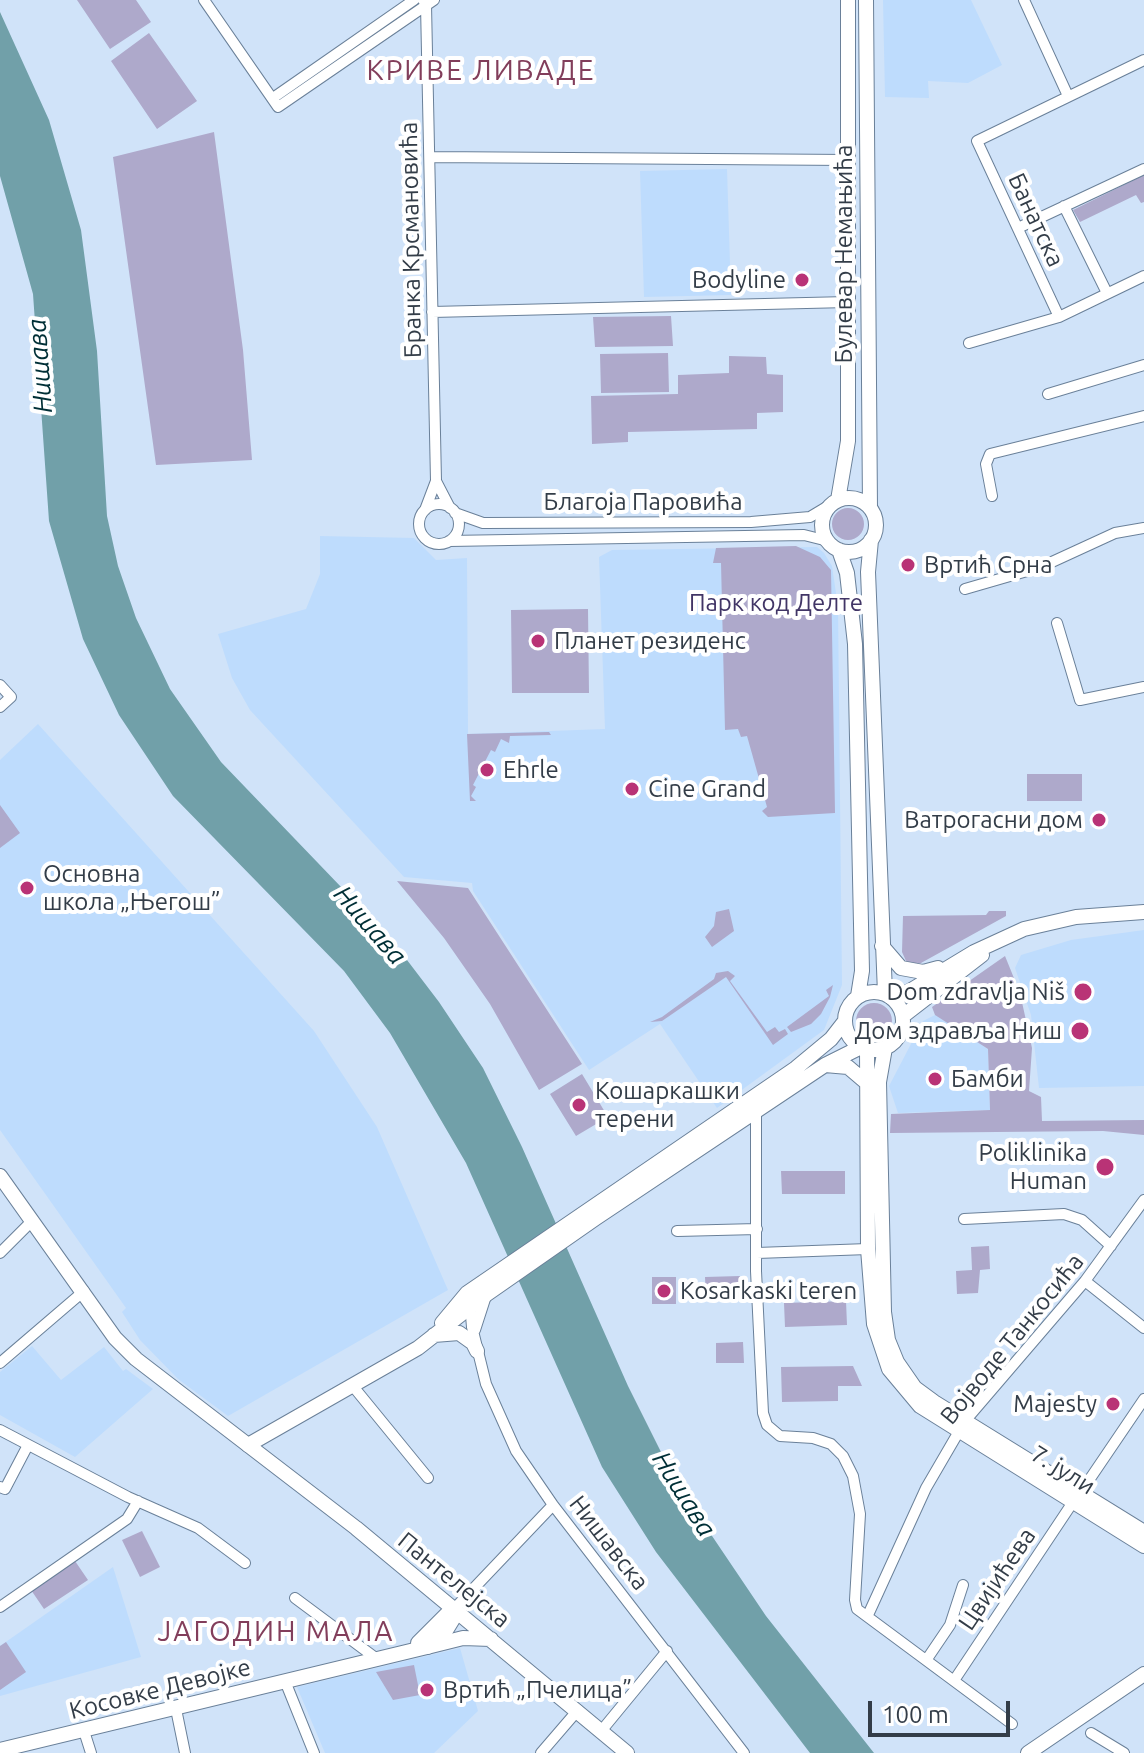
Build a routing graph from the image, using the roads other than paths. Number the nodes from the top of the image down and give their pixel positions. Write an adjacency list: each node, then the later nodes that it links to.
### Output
1 (204, 0): 9 (street)
2 (414, 0): 9 (street)
3 (848, 0): 11 (street, Булевар Немањића)
4 (866, 0): 27 (street, Булевар Немањића)
5 (1024, 0): 8 (street)
6 (428, 2): 9 (street); 10 (street, Бранка Крсмановића)
7 (1144, 60): 8 (street)
8 (1068, 96): 14 (street, Банатска)
9 (276, 103)
10 (430, 157): 11 (street, Булевар Немањића); 18 (street, Бранка Крсмановића)
11 (849, 160): 17 (street, Булевар Немањића)
12 (1144, 169): 13 (street)
13 (1064, 206): 14 (street); 16 (street)
14 (1018, 228): 19 (street, Банатска)
15 (1144, 276): 16 (street)
16 (1107, 293): 19 (street)
17 (848, 302): 18 (street); 26 (street, Булевар Немањића)
18 (432, 312): 24 (street, Бранка Крсмановића)
19 (1059, 317): 20 (street)
20 (969, 343)
21 (1144, 365): 22 (street)
22 (1048, 394)
23 (1144, 416): 25 (street)
24 (436, 481): 28 (street, Бранка Крсмановића); 29 (street, Бранка Крсмановића)
25 (992, 496)
26 (834, 503): 27 (street); 29 (street, Благоја Паровића); 33 (street)
27 (870, 508): 31 (street)
28 (425, 510): 29 (street); 32 (street)
29 (452, 510): 32 (street)
30 (1144, 528): 34 (street)
31 (871, 540): 33 (street); 41 (street)
32 (449, 541): 33 (street, Благоја Паровића)
33 (833, 546): 44 (street)
34 (965, 589)
35 (1057, 623): 37 (street)
36 (0, 685): 38 (street)
37 (1144, 687)
38 (0, 707)
39 (1144, 912): 40 (street)
40 (1002, 941): 42 (street); 45 (street)
41 (881, 944): 42 (street); 43 (street)
42 (950, 966): 43 (street)
43 (888, 995): 44 (street); 45 (street)
44 (858, 996): 46 (street)
45 (903, 1016): 48 (street)
46 (845, 1021): 47 (street); 54 (street)
47 (864, 1048): 48 (street); 49 (street); 50 (street)
48 (885, 1048): 74 (street)
49 (825, 1065): 50 (street); 51 (street)
50 (868, 1084): 61 (street)
51 (756, 1112): 54 (street); 58 (street)
52 (0, 1176): 57 (street, Пантелејска)
53 (1144, 1200): 55 (street, Војводе Танкосића)
54 (593, 1214): 66 (street)
55 (1140, 1214): 60 (street, Војводе Танкосића)
56 (964, 1219): 60 (street)
57 (33, 1220): 62 (street); 65 (street, Пантелејска)
58 (757, 1229): 59 (street); 63 (street)
59 (677, 1231)
60 (1111, 1246): 64 (street, Војводе Танкосића)
61 (868, 1249): 63 (street); 74 (street)
62 (0, 1253)
63 (757, 1253): 90 (street)
64 (1085, 1281): 68 (street); 74 (street, Војводе Танкосића)
65 (84, 1291): 71 (street); 77 (street, Пантелејска)
66 (484, 1291): 67 (street); 69 (street); 70 (street)
67 (469, 1308): 69 (street); 70 (street, Нишавска)
68 (1144, 1328)
69 (434, 1334): 70 (street); 72 (street)
70 (476, 1346): 82 (street, Нишавска)
71 (0, 1363)
72 (352, 1385): 77 (street); 78 (street)
73 (1144, 1399): 80 (street, Цвијићева)
74 (963, 1426): 80 (street, 7. јули); 90 (street, Војводе Танкосића)
75 (0, 1430): 76 (street)
76 (28, 1445): 79 (street); 81 (street)
77 (248, 1445): 89 (street, Пантелејска)
78 (428, 1478)
79 (0, 1487)
80 (1077, 1497): 83 (street, 7. јули); 84 (street, 7. јули); 98 (street, Цвијићева)
81 (138, 1501): 85 (street); 88 (street)
82 (553, 1505): 89 (street); 93 (street, Нишавска)
83 (1144, 1532)
84 (1144, 1546)
85 (245, 1563)
86 (963, 1585): 96 (street)
87 (295, 1598): 95 (street)
88 (0, 1607)
89 (455, 1608): 91 (street, Пантелејска); 92 (street); 94 (street, Косовке Девојке)
90 (868, 1615): 96 (street)
91 (491, 1639): 92 (street, Косовке Девојке); 101 (street, Пантелејска)
92 (427, 1647): 94 (street, Косовке Девојке)
93 (667, 1651): 103 (street); 112 (street, Нишавска)
94 (403, 1653): 95 (street, Косовке Девојке)
95 (377, 1659): 99 (street, Косовке Девојке)
96 (927, 1659): 98 (street)
97 (1144, 1674): 113 (street)
98 (955, 1679): 102 (street)
99 (285, 1681): 100 (street, Косовке Девојке); 109 (street)
100 (176, 1709): 104 (street, Косовке Девојке); 108 (street)
101 (578, 1710): 103 (street, Пантелејска); 110 (street)
102 (1012, 1724)
103 (602, 1730): 111 (street, Пантелејска)
104 (84, 1731): 106 (street, Косовке Девојке); 107 (street)
105 (1091, 1733): 114 (street)
106 (0, 1750)
107 (91, 1753)
108 (185, 1753)
109 (314, 1753)
110 (541, 1753)
111 (627, 1753)
112 (744, 1753)
113 (1028, 1753)
114 (1124, 1753)

